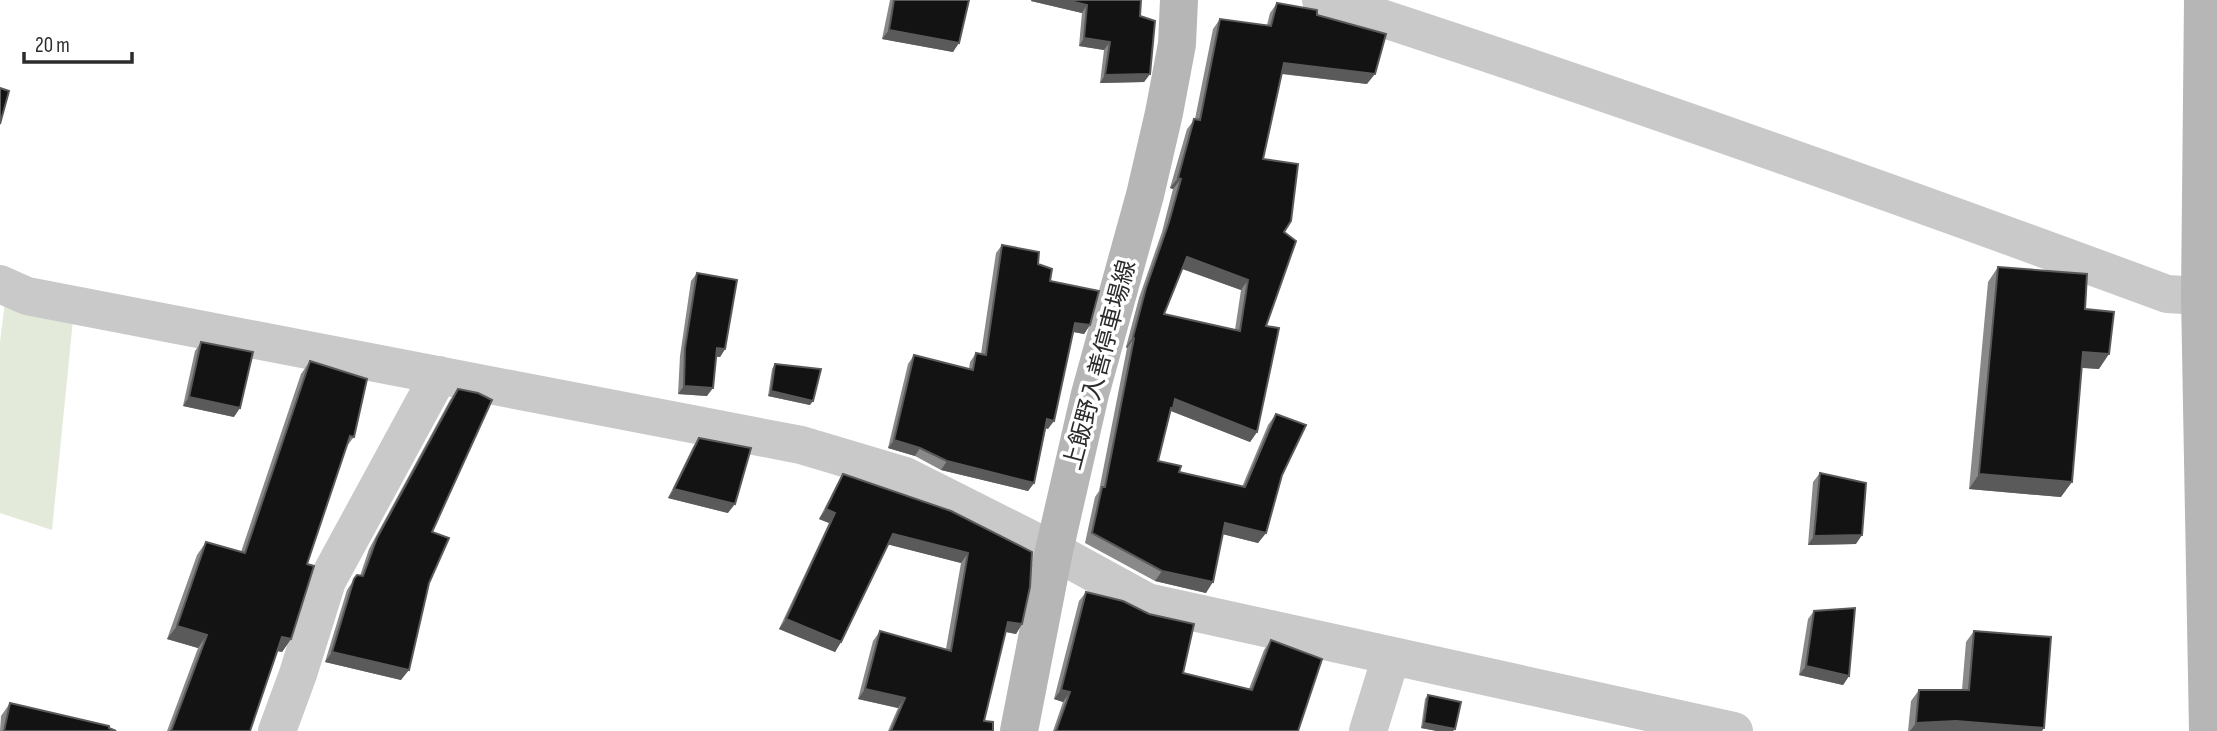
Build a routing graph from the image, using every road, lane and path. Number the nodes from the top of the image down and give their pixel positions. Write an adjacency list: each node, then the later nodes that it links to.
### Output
1 (1179, 0): 7 (main road, 上飯野入善停車場線)
2 (1321, 0): 5 (street)
3 (2203, 0): 5 (main road)
4 (0, 284): 6 (street)
5 (2200, 296): 13 (main road)
6 (439, 375): 7 (street); 9 (street)
7 (1054, 551): 8 (street); 10 (main road, 上飯野入善停車場線)
8 (1391, 657): 11 (street); 12 (street)
9 (277, 731)
10 (1019, 731)
11 (1368, 731)
12 (1734, 731)
13 (2208, 731)

